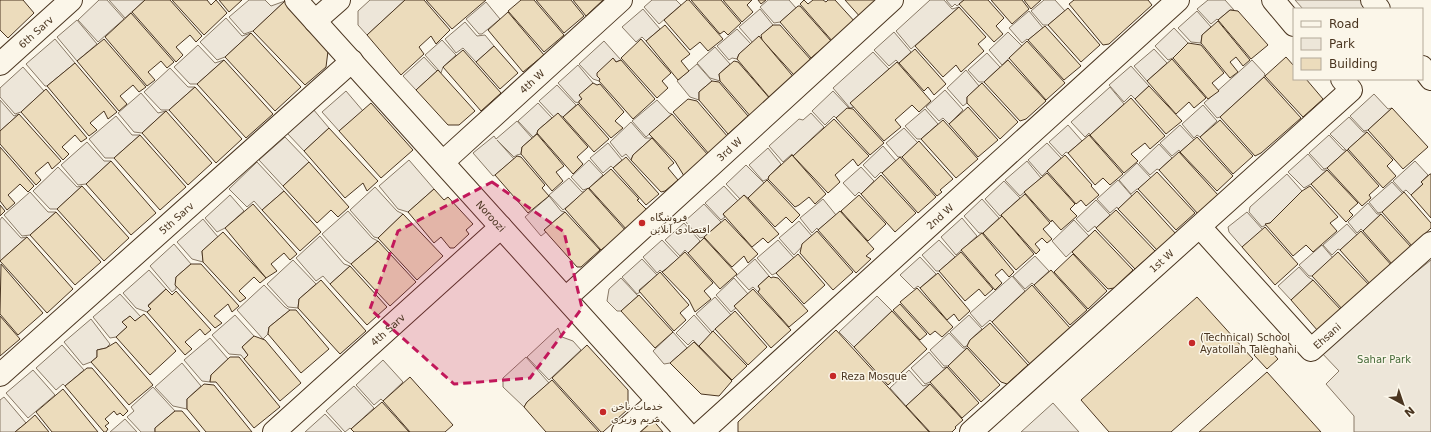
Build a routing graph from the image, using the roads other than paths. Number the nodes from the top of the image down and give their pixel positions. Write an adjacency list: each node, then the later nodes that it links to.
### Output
1 (71, 0): 13 (main road, 6th Sarv)
2 (296, 0): 10 (main road, Noroozi)
3 (339, 0): 10 (main road)
4 (621, 0): 17 (main road, 4th W)
5 (892, 0): 21 (main road, 3rd W)
6 (1178, 0): 27 (main road, 2nd W)
7 (1273, 0): 11 (main road)
8 (1372, 0): 9 (main road)
9 (1378, 8)
10 (315, 21): 12 (main road, Noroozi)
11 (1293, 24)
12 (352, 61): 17 (main road, Noroozi); 22 (main road, 5th Sarv)
13 (0, 64)
14 (1423, 68): 15 (main road)
15 (1431, 80)
16 (1346, 84): 19 (main road, 1st W)
17 (443, 162): 18 (main road, Noroozi)
18 (501, 227): 21 (main road, Noroozi); 24 (main road, 4th Sarv)
19 (1200, 227): 20 (main road, Ehsani); 28 (main road, 1st W)
20 (1431, 243)
21 (566, 298): 23 (main road, Noroozi)
22 (0, 375)
23 (658, 401): 25 (main road); 26 (main road, Noroozi)
24 (274, 432)
25 (623, 432)
26 (686, 432)
27 (702, 432)
28 (971, 432)

